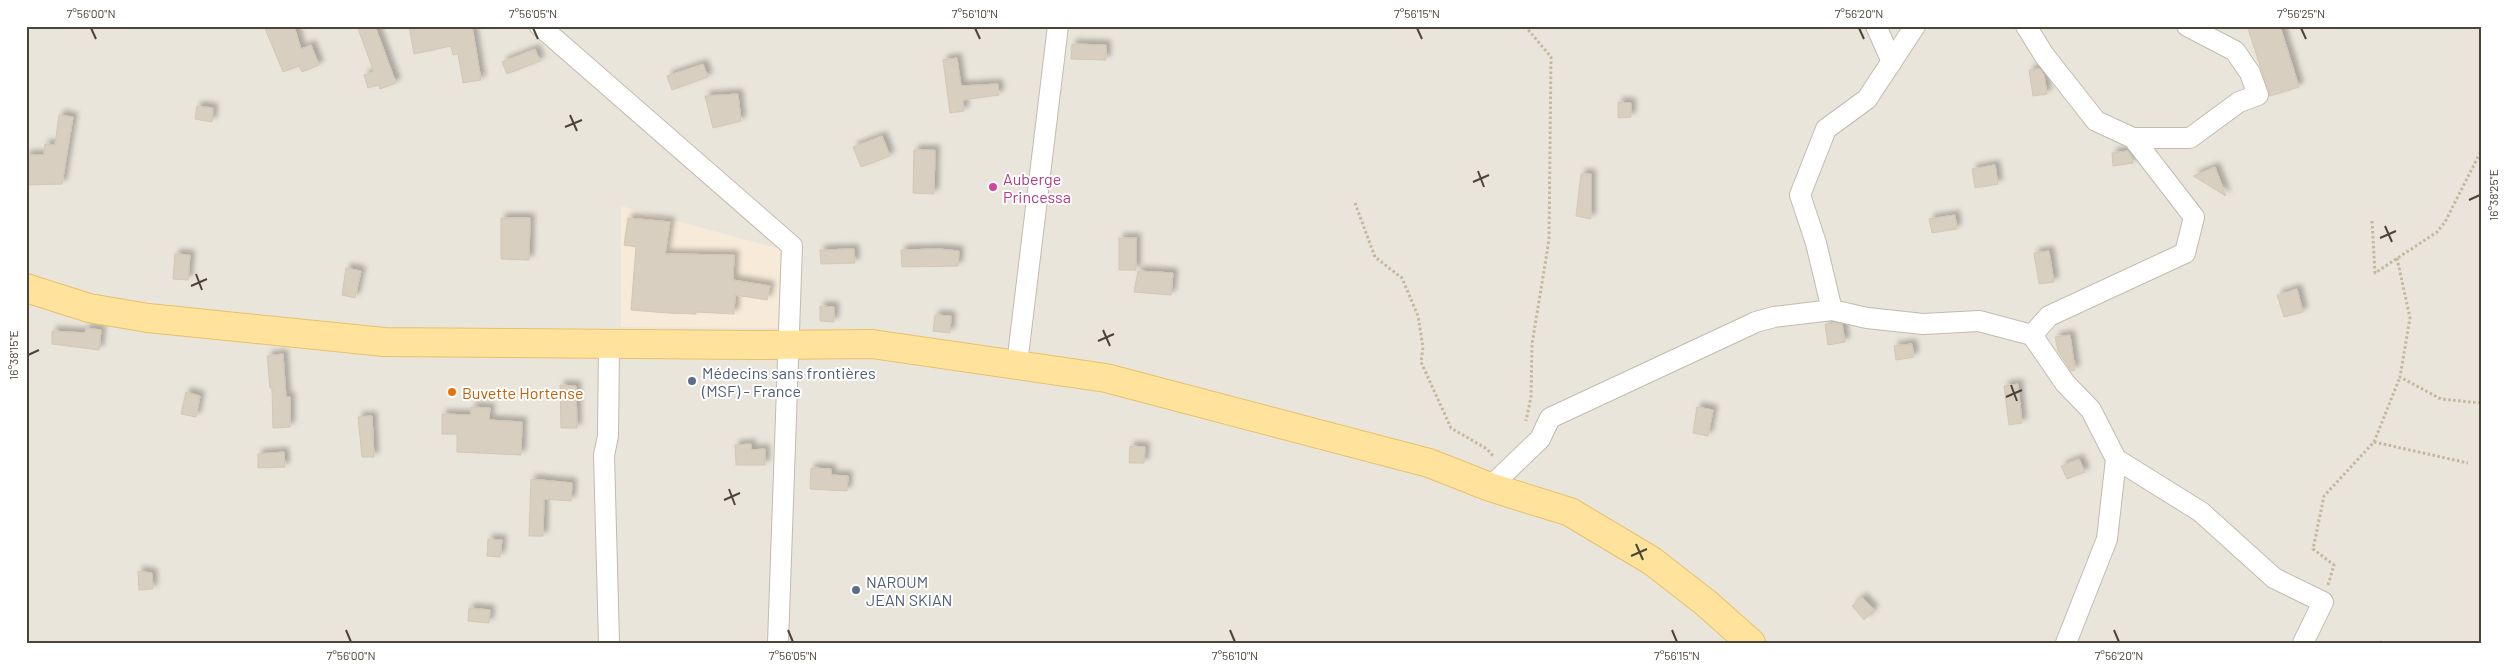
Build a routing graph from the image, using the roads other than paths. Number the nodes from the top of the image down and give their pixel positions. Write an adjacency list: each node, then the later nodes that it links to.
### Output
1 (540, 26): 13 (street)
2 (1058, 26): 14 (street)
3 (1876, 26): 7 (street)
4 (1915, 26): 7 (street)
5 (2026, 26): 8 (street)
6 (2187, 26): 8 (street)
7 (1892, 62): 10 (street)
8 (2133, 138): 11 (street)
9 (26, 288): 12 (main road)
10 (1832, 310): 11 (street); 16 (street)
11 (2032, 335): 15 (street)
12 (608, 344): 13 (main road); 17 (street)
13 (789, 345): 14 (main road); 18 (street)
14 (1017, 364): 16 (main road)
15 (2116, 459): 20 (street); 21 (street)
16 (1490, 487): 19 (main road)
17 (608, 643)
18 (778, 643)
19 (1751, 643)
20 (2066, 643)
21 (2303, 643)

